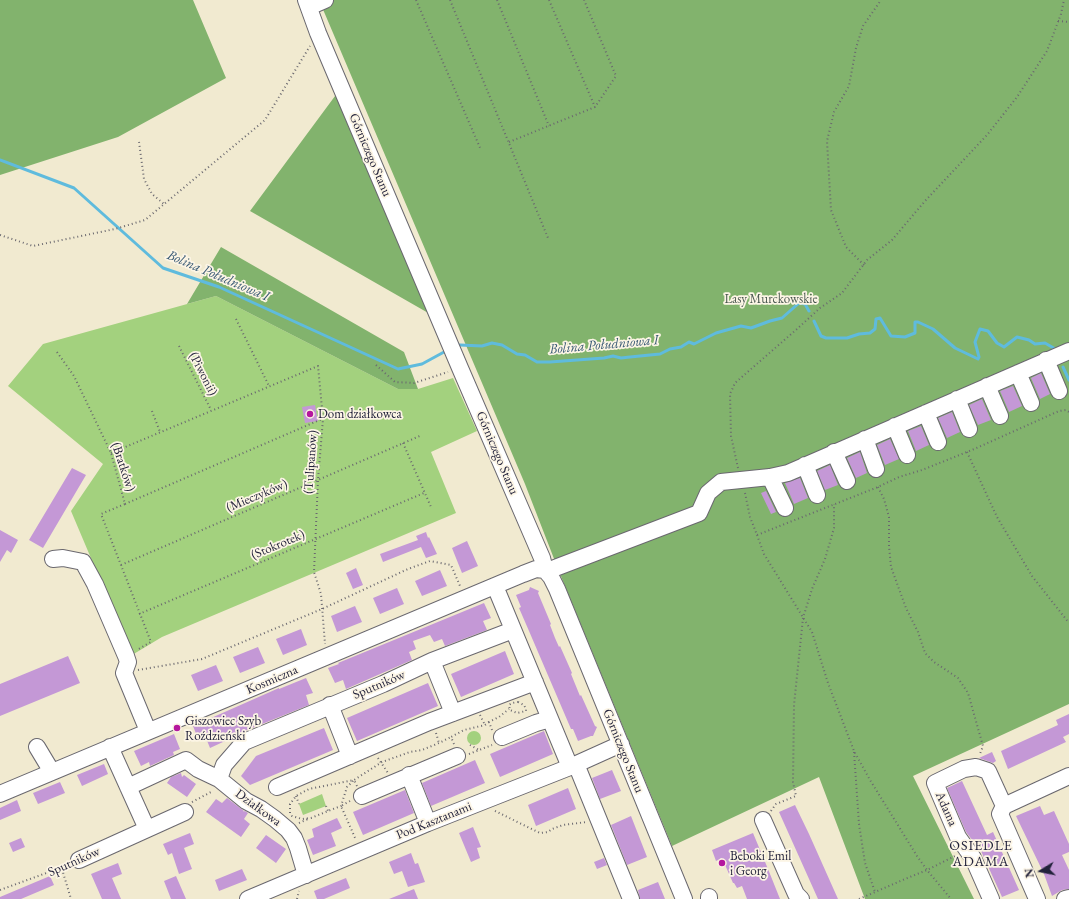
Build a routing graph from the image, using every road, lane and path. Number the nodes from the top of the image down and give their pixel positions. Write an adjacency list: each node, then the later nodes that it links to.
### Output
1 (325, 0): 9 (street, Górniczego Stanu)
2 (416, 0): 17 (path)
3 (450, 0): 16 (path)
4 (497, 0): 14 (path)
5 (549, 0): 13 (path)
6 (584, 0): 13 (path)
7 (881, 0): 21 (path)
8 (1064, 0): 10 (path)
9 (307, 4): 12 (street, Górniczego Stanu)
10 (1058, 21): 11 (path); 21 (path)
11 (1069, 22)
12 (318, 33): 18 (path); 28 (street, Górniczego Stanu)
13 (595, 107): 14 (path)
14 (549, 126): 16 (path)
15 (139, 142): 18 (path)
16 (508, 142): 20 (path)
17 (481, 150)
18 (164, 204): 19 (path)
19 (0, 235)
20 (548, 238)
21 (864, 265): 55 (path)
22 (236, 320): 30 (path)
23 (179, 346): 35 (path, (Piwonii))
24 (1069, 351): 26 (street, Kosmiczna)
25 (57, 352): 50 (path, (Bratków))
26 (1046, 360): 29 (street, Kosmiczna); 32 (street)
27 (376, 365): 28 (path)
28 (460, 368): 69 (street, Górniczego Stanu)
29 (1018, 372): 31 (street, Kosmiczna); 34 (street)
30 (269, 386): 35 (path, (Tulipanów)); 40 (path, (Tulipanów))
31 (987, 386): 33 (street, Kosmiczna); 39 (street)
32 (1059, 391)
33 (957, 399): 38 (street, Kosmiczna); 42 (street)
34 (1031, 403)
35 (211, 410): 43 (path, (Tulipanów))
36 (152, 411): 43 (path)
37 (1069, 412): 49 (path)
38 (926, 413): 41 (street, Kosmiczna); 46 (street)
39 (1000, 416)
40 (323, 419): 56 (path, (Tulipanów)); 61 (path)
41 (895, 426): 45 (street, Kosmiczna); 51 (street)
42 (969, 429)
43 (160, 432): 50 (path, (Tulipanów))
44 (422, 435): 47 (path, (Mieczyków))
45 (865, 439): 48 (street, Kosmiczna); 53 (street)
46 (938, 442)
47 (403, 443): 56 (path, (Mieczyków)); 59 (path)
48 (834, 452): 52 (street, Kosmiczna); 57 (street)
49 (967, 452): 58 (path); 75 (path)
50 (111, 453): 61 (path, (Bratków))
51 (907, 456)
52 (805, 465): 54 (street, Kosmiczna); 60 (street)
53 (876, 469)
54 (770, 477): 55 (street, Kosmiczna); 64 (street)
55 (742, 479): 65 (path); 69 (street, Kosmiczna)
56 (318, 480): 66 (path, (Tulipanów)); 68 (path, (Mieczyków))
57 (846, 481)
58 (878, 487): 62 (path); 103 (path)
59 (424, 493): 63 (path); 66 (path, (Stokrotek))
60 (817, 495)
61 (125, 504): 68 (path, (Bratków))
62 (834, 504): 65 (path); 74 (path)
63 (431, 507)
64 (785, 508)
65 (757, 535): 74 (path)
66 (315, 539): 72 (path, (Tulipanów)); 73 (path, (Stokrotek))
67 (53, 559): 77 (street)
68 (121, 564): 73 (path, (Bratków))
69 (545, 570): 70 (street, Kosmiczna); 90 (street, Górniczego Stanu)
70 (495, 586): 71 (street, Kosmiczna); 76 (street)
71 (466, 598): 72 (path); 78 (street, Kosmiczna)
72 (322, 609): 78 (path, (Tulipanów)); 80 (path)
73 (140, 614): 77 (path, (Bratków))
74 (803, 618): 97 (path); 124 (path)
75 (1069, 623)
76 (513, 630): 79 (street, Sputników); 81 (street)
77 (126, 656): 80 (street)
78 (325, 657): 87 (street, Kosmiczna)
79 (432, 661): 82 (street, Sputników); 84 (street)
80 (124, 673): 87 (street)
81 (535, 682): 84 (street); 85 (street)
82 (330, 706): 99 (street); 107 (street, Sputników)
83 (510, 710): 83 (path)
84 (453, 713): 99 (street)
85 (550, 719): 89 (street); 102 (street)
86 (489, 722): 88 (path)
87 (148, 731): 93 (street, Kosmiczna)
88 (451, 737): 94 (path); 95 (path)
89 (502, 737): 96 (path)
90 (621, 744): 102 (street, Pod Kasztanami); 141 (street, Górniczego Stanu)
91 (470, 745): 96 (path)
92 (37, 747): 104 (street)
93 (110, 748): 104 (street, Kosmiczna); 110 (street)
94 (422, 750): 100 (path); 101 (path)
95 (455, 750): 96 (path); 105 (street)
96 (479, 750)
97 (854, 751): 132 (path); 136 (path)
98 (376, 753): 101 (path)
99 (350, 756): 111 (street)
100 (424, 757)
101 (382, 762): 108 (path); 109 (path)
102 (573, 766): 126 (street, Pod Kasztanami); 140 (street)
103 (976, 767): 118 (street); 129 (street, Adama)
104 (52, 772): 112 (street, Kosmiczna)
105 (409, 775): 109 (street); 126 (street)
106 (1069, 776): 118 (street)
107 (219, 779): 110 (street, Działkowa); 121 (path); 133 (street, Działkowa)
108 (354, 780): 113 (path); 117 (path)
109 (392, 782): 114 (street)
110 (128, 787): 127 (street)
111 (277, 787)
112 (0, 794)
113 (296, 796): 115 (path); 123 (path)
114 (362, 796)
115 (299, 804)
116 (326, 806): 120 (path)
117 (341, 806): 120 (path); 128 (path)
118 (1004, 806): 146 (street)
119 (492, 809): 125 (path)
120 (328, 811): 123 (path)
121 (185, 812): 127 (street, Sputników)
122 (303, 815): 123 (path)
123 (305, 818)
124 (763, 820): 142 (street)
125 (588, 821)
126 (428, 823): 133 (street, Pod Kasztanami)
127 (147, 830): 130 (street, Sputników)
128 (359, 847)
129 (967, 850): 132 (path); 145 (street, Adama)
130 (79, 860): 131 (path, Sputników)
131 (62, 869): 134 (path, Sputników); 138 (path)
132 (927, 870): 136 (path); 144 (path)
133 (306, 876): 135 (street, Pod Kasztanami)
134 (0, 890)
135 (282, 892): 139 (street, Pod Kasztanami)
136 (874, 892): 143 (path)
137 (1069, 898): 147 (street)
138 (71, 899)
139 (248, 899)
140 (631, 899)
141 (684, 899)
142 (800, 899)
143 (859, 899)
144 (951, 899)
145 (991, 899)
146 (1037, 899)
147 (1065, 899)

